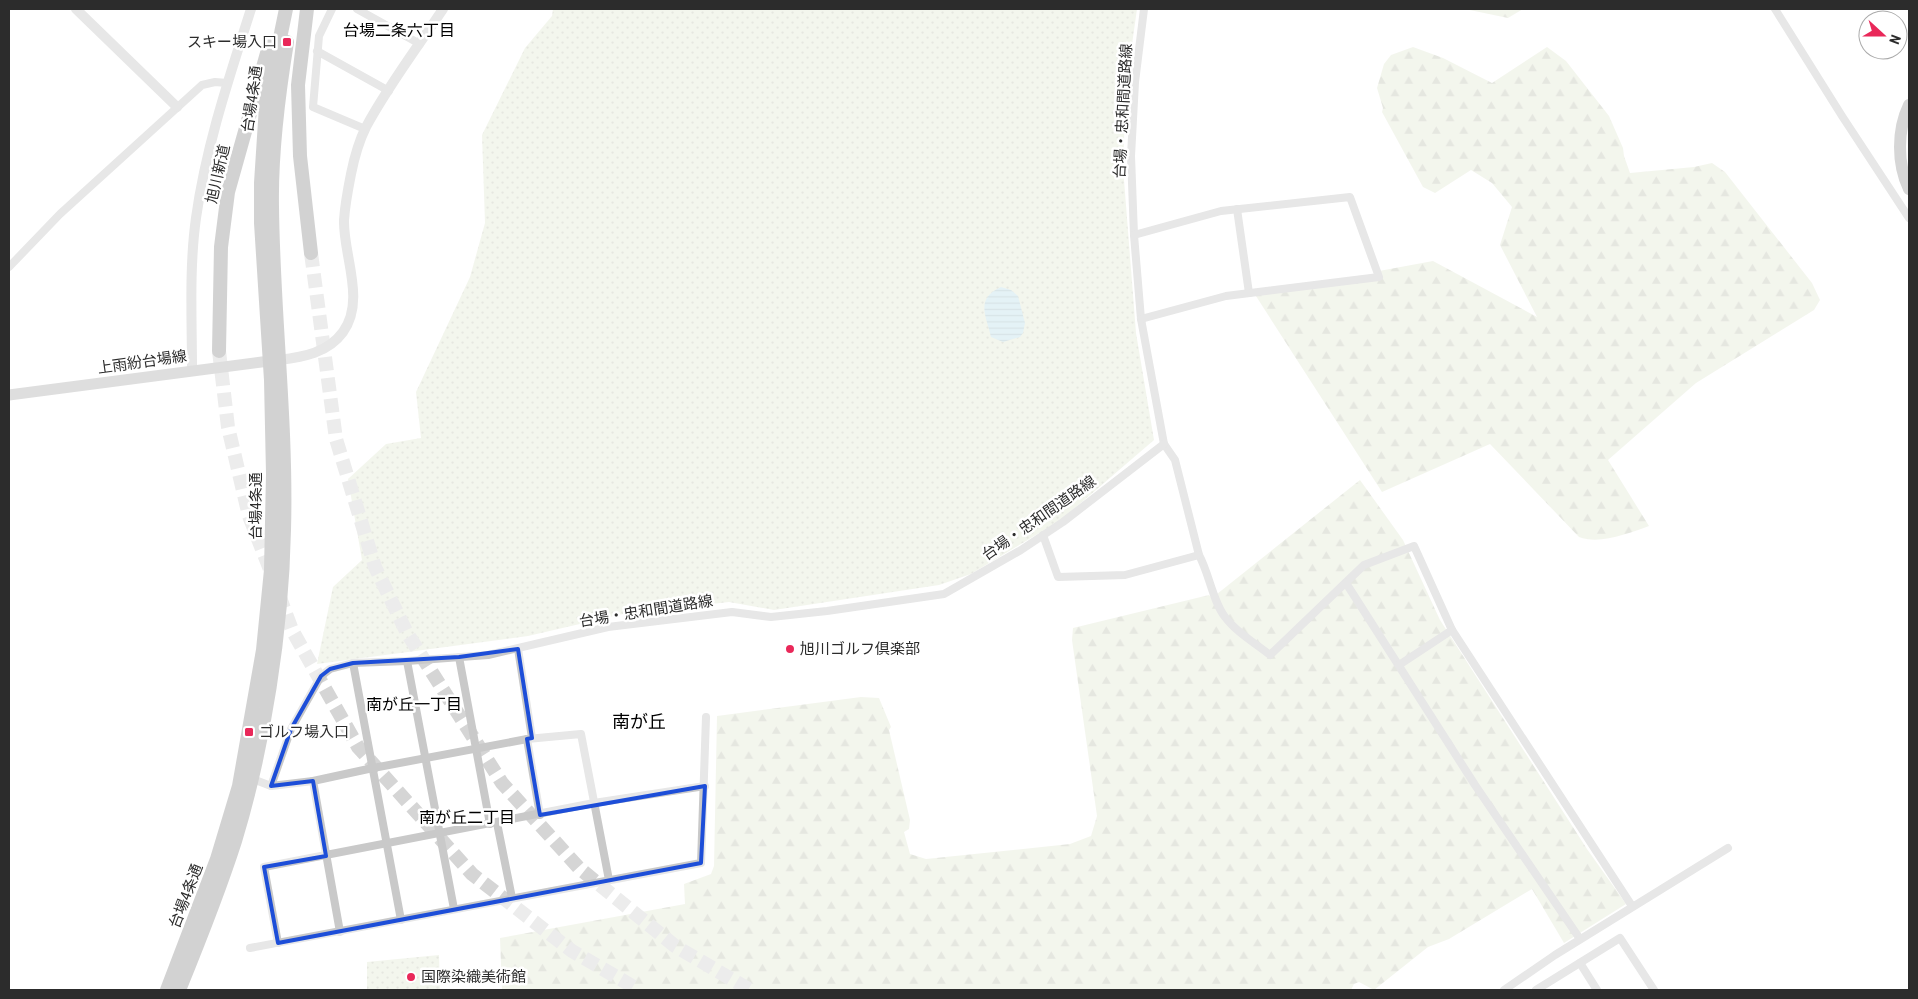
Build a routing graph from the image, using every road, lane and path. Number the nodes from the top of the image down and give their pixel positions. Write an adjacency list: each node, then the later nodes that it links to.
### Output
1 (76, 9): 17 (street)
2 (251, 9): 14 (street)
3 (280, 9): 27 (highway, 旭川新道)
4 (286, 9): 28 (highway, 台場4条通)
5 (295, 9): 28 (highway, 台場4条通)
6 (307, 9): 23 (highway)
7 (332, 9): 13 (street)
8 (356, 9): 12 (street)
9 (443, 9): 12 (street)
10 (1144, 9): 22 (street, 台場・忠和間道路線)
11 (1774, 9): 21 (street)
12 (420, 44): 15 (street)
13 (317, 51): 15 (street); 18 (street)
14 (227, 83): 17 (street); 29 (street)
15 (389, 91): 18 (street)
16 (1909, 105): 19 (main road)
17 (177, 108): 24 (street)
18 (365, 129): 28 (street)
19 (1909, 189)
20 (1237, 209): 22 (street); 25 (street); 25 (street)
21 (1909, 218)
22 (1134, 234): 26 (street, 台場・忠和間道路線)
23 (311, 253)
24 (9, 267)
25 (1249, 293): 26 (street)
26 (1141, 319): 31 (street, 台場・忠和間道路線)
27 (220, 351)
28 (274, 361): 29 (main road, 上雨紛台場線); 46 (highway, 台場4条通)
29 (192, 370): 30 (main road, 上雨紛台場線)
30 (9, 395)
31 (1164, 444): 32 (street, 台場・忠和間道路線); 33 (street)
32 (1043, 534): 33 (street); 36 (street, 台場・忠和間道路線)
33 (1199, 555): 34 (street)
34 (1346, 582): 35 (street); 40 (street)
35 (1452, 630): 40 (street); 59 (street)
36 (518, 649): 37 (street, 台場・忠和間道路線); 42 (street)
37 (459, 657): 38 (street, 台場・忠和間道路線); 43 (street)
38 (407, 661): 39 (street, 台場・忠和間道路線); 44 (street)
39 (353, 663): 45 (street); 48 (street, 台場・忠和間道路線)
40 (1399, 665): 63 (street)
41 (706, 717): 49 (street)
42 (529, 739): 43 (street); 50 (street); 51 (street)
43 (476, 749): 44 (street); 52 (street)
44 (424, 758): 45 (street); 53 (street)
45 (373, 768): 47 (street); 54 (street)
46 (246, 777): 48 (street); 67 (highway, 台場4条通); 68 (highway, 台場4条通)
47 (313, 781): 48 (street); 56 (street)
48 (271, 786)
49 (705, 786): 50 (street); 57 (street)
50 (594, 803): 51 (street); 57 (street)
51 (540, 814): 52 (street)
52 (494, 824): 53 (street); 58 (street)
53 (440, 833): 54 (street); 60 (street)
54 (386, 843): 56 (street); 61 (street)
55 (1728, 848): 59 (street)
56 (326, 856): 62 (street); 64 (street)
57 (609, 880): 58 (street)
58 (512, 898): 60 (street)
59 (1632, 906): 63 (street)
60 (454, 909): 61 (street)
61 (401, 920): 62 (street)
62 (340, 932): 64 (street)
63 (1580, 939): 69 (street)
64 (278, 943): 65 (street)
65 (250, 948)
66 (1580, 963): 70 (street); 71 (street); 72 (street)
67 (167, 990)
68 (178, 990)
69 (1504, 990)
70 (1536, 990)
71 (1597, 990)
72 (1654, 990)

